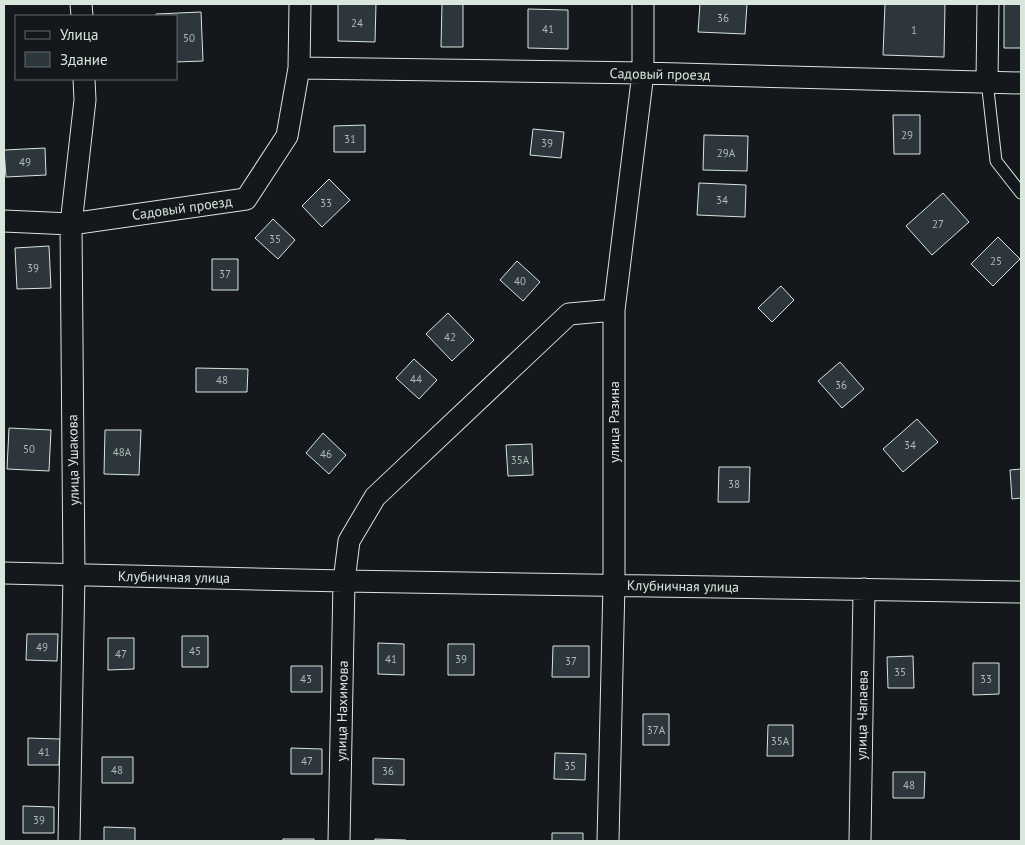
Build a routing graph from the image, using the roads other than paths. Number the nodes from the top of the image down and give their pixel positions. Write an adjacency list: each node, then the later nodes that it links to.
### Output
1 (300, 4): 4 (street, Садовый проезд)
2 (643, 4): 5 (street, улица Разина)
3 (988, 4): 7 (street)
4 (299, 68): 5 (street, Садовый проезд); 11 (street, Садовый проезд)
5 (642, 73): 7 (street, Садовый проезд); 12 (street, улица Разина)
6 (84, 80): 11 (street, улица Ушакова)
7 (987, 81): 8 (street, Садовый проезд); 9 (lane)
8 (1021, 83)
9 (1021, 193)
10 (4, 221): 11 (street, Садовый проезд)
11 (71, 224): 14 (street, улица Ушакова)
12 (614, 310): 15 (street); 16 (street, улица Разина)
13 (4, 573): 14 (street, Клубничная улица)
14 (74, 574): 15 (street, Клубничная улица); 19 (street, улица Ушакова)
15 (344, 581): 16 (street, Клубничная улица); 20 (street, улица Нахимова)
16 (614, 584): 17 (street, Клубничная улица); 21 (street, улица Разина)
17 (864, 589): 18 (street, Клубничная улица); 22 (street, улица Чапаева)
18 (1021, 592)
19 (69, 841)
20 (339, 841)
21 (608, 841)
22 (860, 841)

